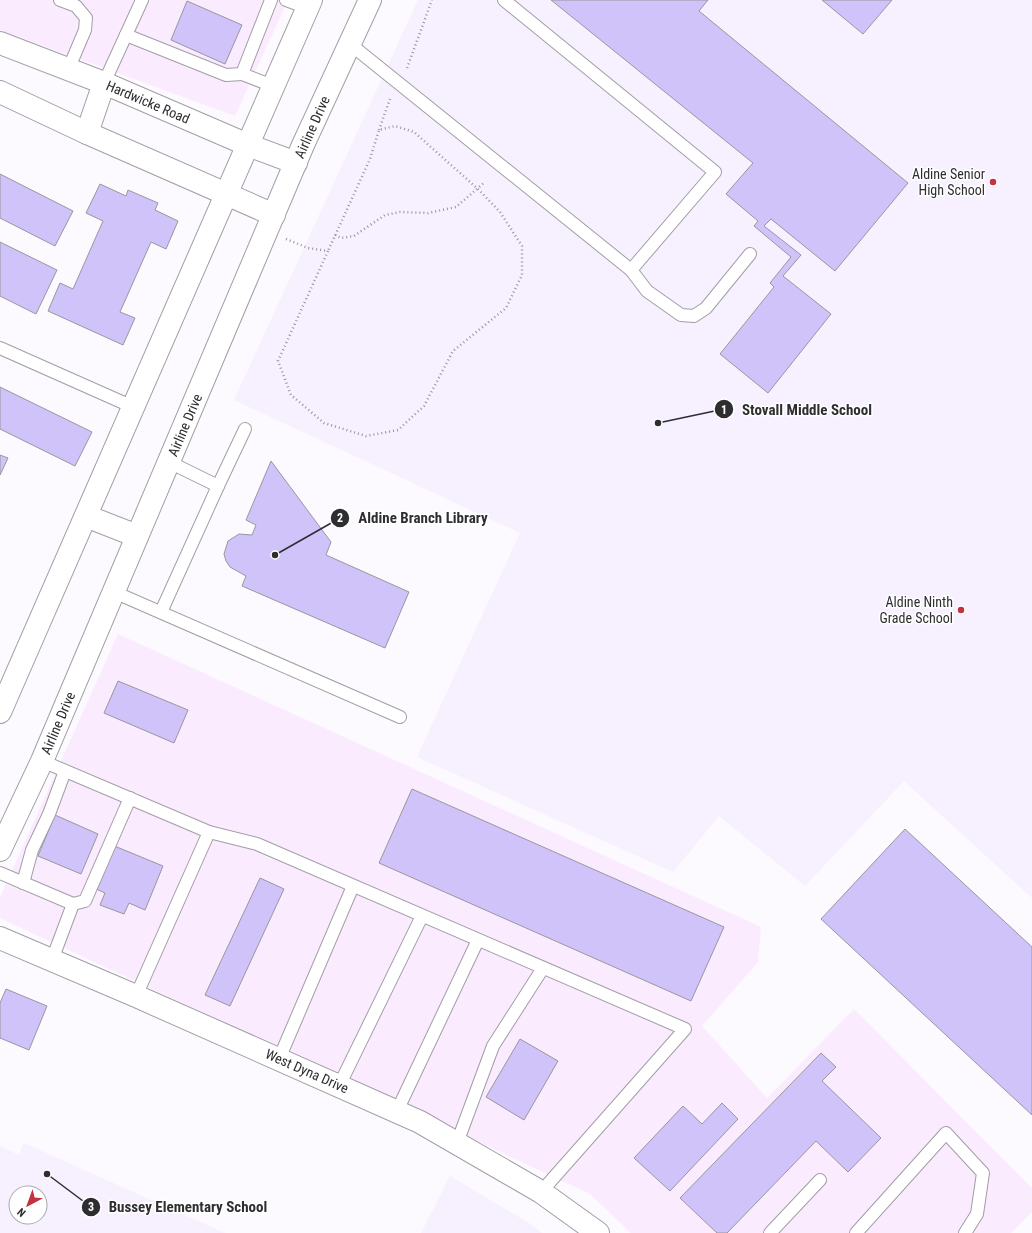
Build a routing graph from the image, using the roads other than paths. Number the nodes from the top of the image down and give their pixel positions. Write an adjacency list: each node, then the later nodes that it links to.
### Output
1 (60, 0): 11 (lane)
2 (142, 0): 8 (lane)
3 (271, 0): 12 (lane)
4 (286, 0): 7 (lane)
5 (370, 0): 10 (main road, Airline Drive)
6 (504, 0): 22 (lane)
7 (309, 4): 14 (main road)
8 (126, 35): 12 (lane); 13 (lane)
9 (0, 43): 11 (main road, Hardwicke Road)
10 (350, 44): 18 (main road, Airline Drive); 22 (lane)
11 (68, 70): 13 (main road, Hardwicke Road)
12 (242, 74): 14 (lane)
13 (104, 83): 16 (main road); 17 (main road, Hardwicke Road)
14 (273, 86): 17 (main road)
15 (0, 92): 16 (main road)
16 (87, 133): 19 (main road)
17 (248, 145): 18 (main road, Hardwicke Road); 19 (main road)
18 (296, 163): 20 (main road, Airline Drive)
19 (226, 194): 20 (main road); 24 (main road)
20 (274, 215): 26 (main road, Airline Drive)
21 (750, 254): 22 (lane)
22 (631, 270)
23 (0, 348): 24 (lane)
24 (133, 407): 28 (main road)
25 (245, 429): 27 (lane)
26 (169, 462): 27 (lane); 29 (main road, Airline Drive)
27 (218, 486): 31 (lane)
28 (86, 516): 29 (main road); 32 (main road)
29 (137, 536): 30 (main road, Airline Drive)
30 (114, 592): 31 (lane); 34 (main road, Airline Drive)
31 (161, 612): 33 (lane)
32 (0, 712)
33 (400, 717)
34 (42, 761): 35 (lane); 38 (main road, Airline Drive)
35 (65, 771): 36 (lane); 40 (lane)
36 (130, 798): 37 (lane); 42 (lane)
37 (209, 832): 41 (lane); 48 (lane)
38 (0, 850)
39 (0, 874): 40 (lane)
40 (23, 883): 42 (lane)
41 (353, 886): 43 (lane); 49 (lane)
42 (73, 904): 46 (lane)
43 (422, 916): 45 (lane); 50 (lane)
44 (0, 938): 46 (main road, West Dyna Drive)
45 (478, 940): 47 (lane); 51 (lane)
46 (52, 960): 48 (main road, West Dyna Drive)
47 (543, 968): 52 (lane); 54 (lane)
48 (136, 996): 49 (main road, West Dyna Drive)
49 (279, 1059): 50 (main road, West Dyna Drive)
50 (339, 1086): 51 (main road, West Dyna Drive)
51 (397, 1111): 52 (main road, West Dyna Drive)
52 (457, 1143): 54 (main road, West Dyna Drive)
53 (820, 1180): 56 (lane)
54 (541, 1192): 55 (main road, West Dyna Drive)
55 (598, 1233)
56 (770, 1233)
57 (856, 1233): 58 (lane)
58 (965, 1233)

